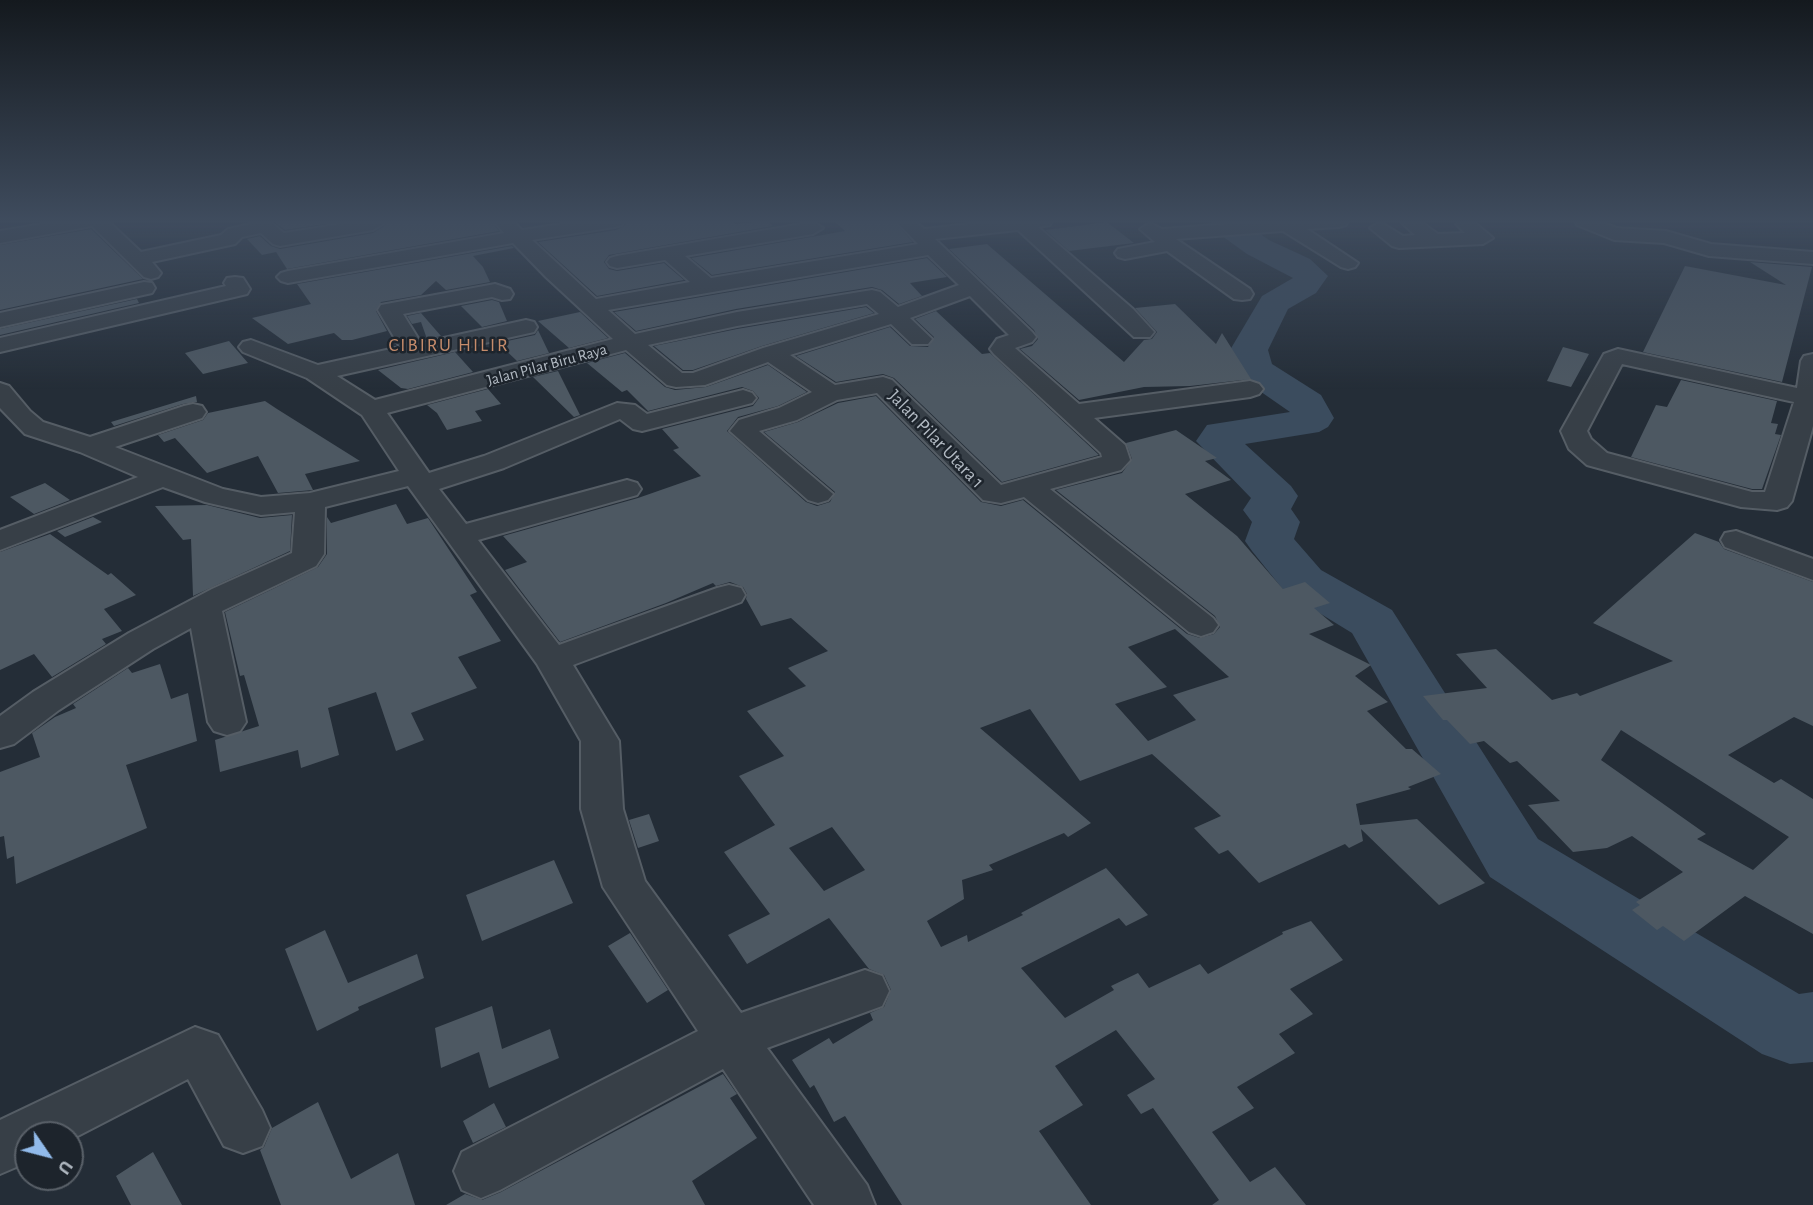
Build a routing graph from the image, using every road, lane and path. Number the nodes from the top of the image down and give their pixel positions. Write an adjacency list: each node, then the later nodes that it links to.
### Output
1 (147, 277): 19 (street)
2 (350, 277): 12 (street)
3 (437, 277): 26 (street)
4 (456, 277): 15 (street)
5 (558, 277): 17 (street, Jalan Pilar Biru Raya)
6 (697, 277): 13 (street)
7 (738, 277): 13 (street)
8 (965, 277): 14 (street)
9 (1083, 277): 21 (street)
10 (1217, 277): 16 (street)
11 (235, 283): 24 (street)
12 (355, 285)
13 (706, 285): 17 (street)
14 (975, 287): 18 (street); 37 (street)
15 (502, 294)
16 (1242, 294)
17 (591, 307): 23 (street, Jalan Pilar Biru Raya)
18 (895, 316): 22 (street); 23 (street); 27 (street)
19 (0, 320)
20 (526, 327): 26 (street)
21 (1142, 332)
22 (920, 339)
23 (630, 342): 27 (street); 35 (street, Jalan Pilar Biru Raya)
24 (0, 345)
25 (251, 347): 29 (street)
26 (414, 351): 29 (street)
27 (771, 353): 31 (street)
28 (1813, 361): 33 (street)
29 (316, 373): 35 (street)
30 (1250, 389): 37 (street)
31 (830, 393): 41 (street, Jalan Pilar Utara 1); 43 (street)
32 (743, 398): 40 (street)
33 (1808, 398): 33 (street)
34 (3, 400): 38 (street)
35 (371, 409): 40 (street)
36 (193, 412): 38 (street)
37 (1073, 414): 41 (street, Jalan Pilar Utara 1)
38 (89, 446): 39 (street)
39 (163, 477): 44 (street); 47 (street)
40 (418, 481): 44 (street); 45 (street)
41 (1028, 486): 51 (street)
42 (627, 489): 45 (street)
43 (818, 494)
44 (310, 502): 50 (street)
45 (459, 536): 52 (street)
46 (1736, 540): 48 (street)
47 (0, 541)
48 (1813, 570)
49 (729, 595): 52 (street)
50 (204, 607): 53 (street); 54 (street)
51 (1200, 625)
52 (552, 660): 56 (street)
53 (226, 722)
54 (0, 736)
55 (865, 991): 56 (street)
56 (731, 1039): 59 (street); 60 (street)
57 (243, 1128): 58 (street)
58 (0, 1148)
59 (481, 1171)
60 (847, 1205)

